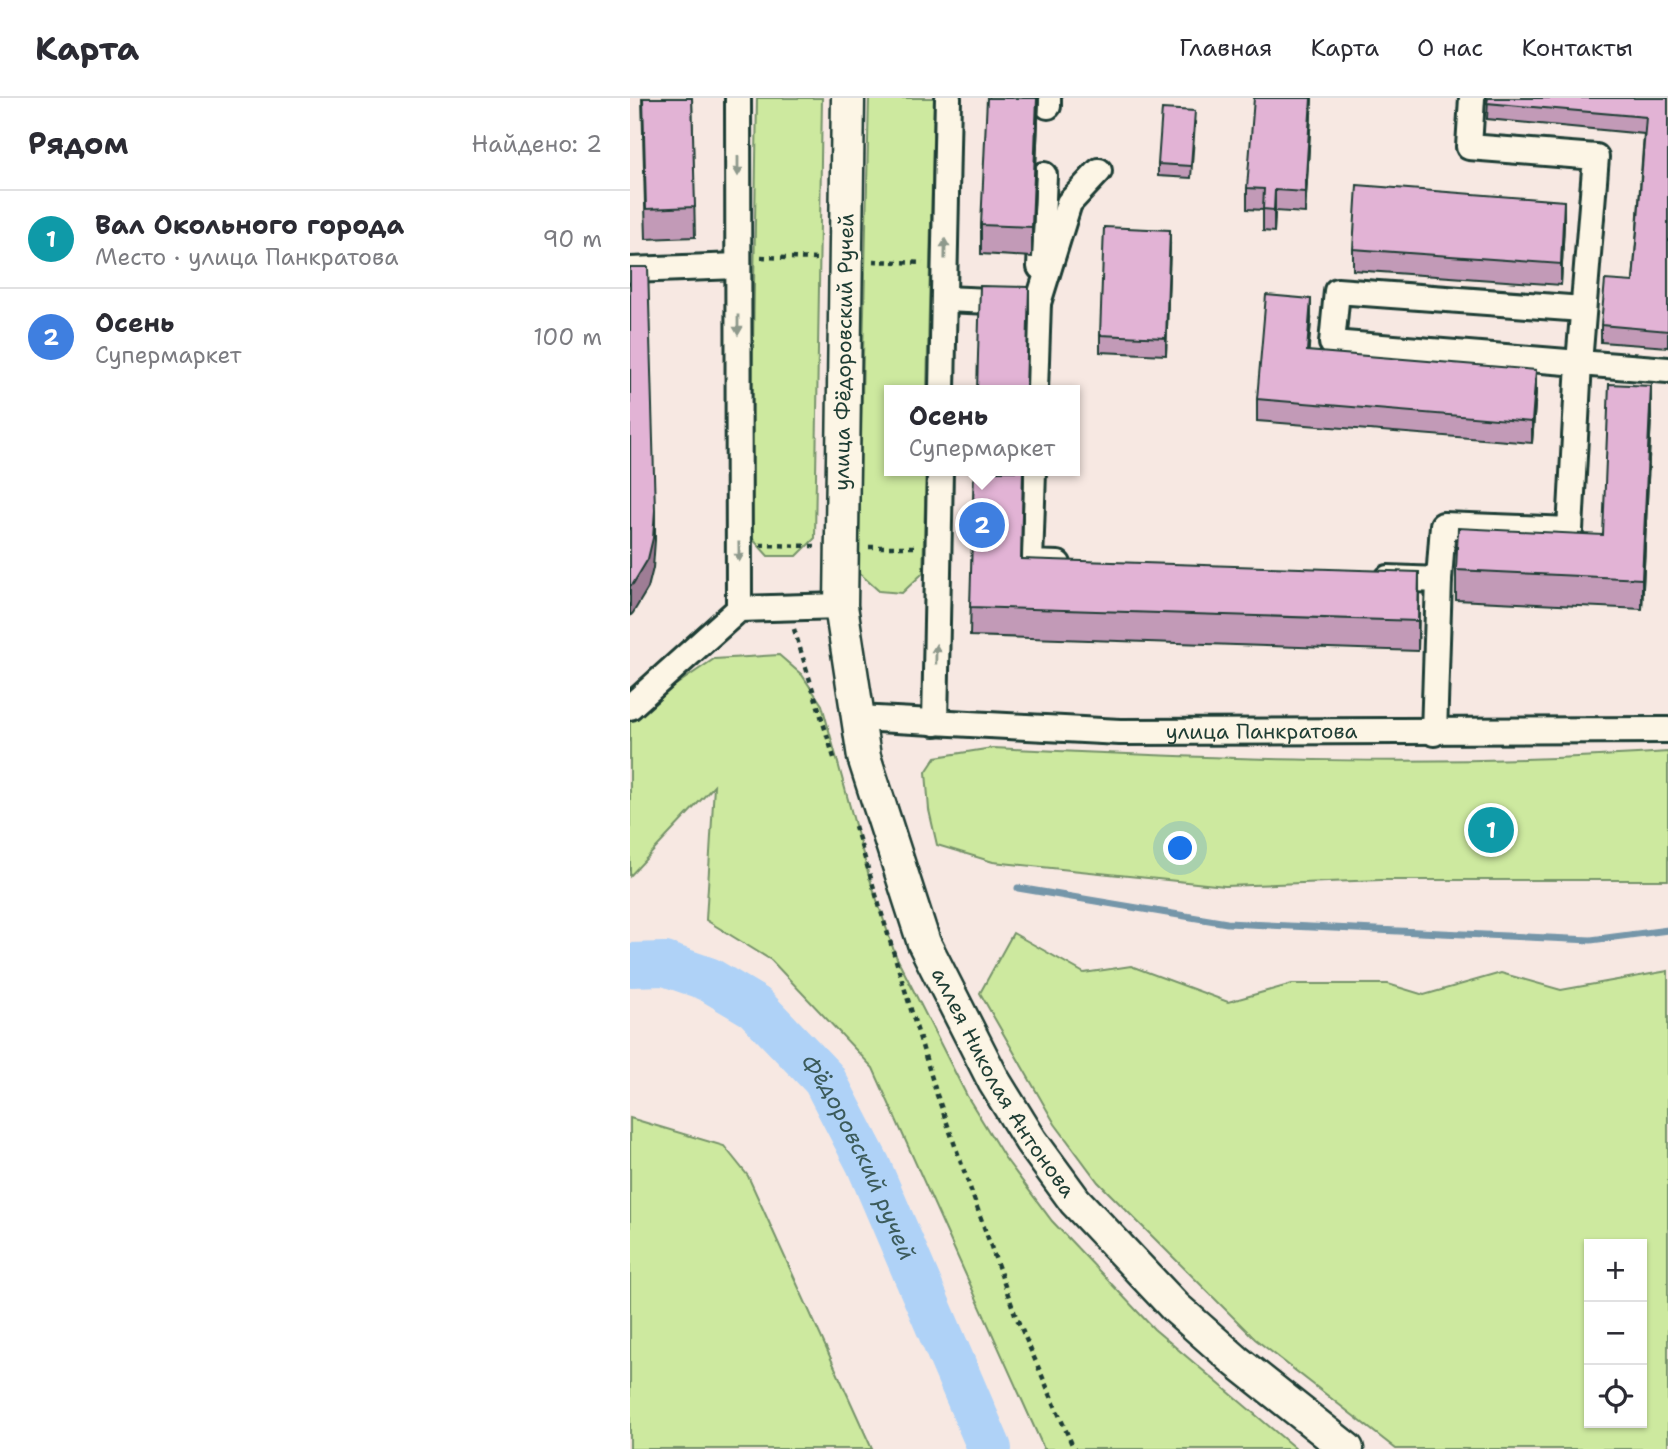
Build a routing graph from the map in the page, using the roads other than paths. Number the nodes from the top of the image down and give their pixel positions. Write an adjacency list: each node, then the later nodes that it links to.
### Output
1 (738, 98): 7 (street, one-way to 7)
2 (848, 98): 21 (main road, улица Фёдоровский Ручей)
3 (948, 98): 9 (street, one-way to 3)
4 (1472, 98): 11 (street)
5 (1099, 171): 10 (street)
6 (1044, 174): 10 (street)
7 (738, 266): 8 (street); 22 (street, one-way to 22)
8 (630, 270)
9 (944, 299): 10 (street); 14 (street)
10 (1038, 303): 15 (street)
11 (1583, 309): 12 (street); 12 (street)
12 (1579, 363): 13 (street); 20 (street)
13 (1668, 370)
14 (942, 385)
15 (1035, 385)
16 (940, 476): 25 (street, one-way to 16)
17 (1033, 476): 18 (street)
18 (1085, 565)
19 (1371, 577): 20 (street)
20 (1439, 580): 27 (street)
21 (841, 606): 22 (street); 24 (main road, аллея Николая Антонова)
22 (739, 609): 23 (street)
23 (634, 696)
24 (858, 719): 25 (street, улица Панкратова); 28 (main road, аллея Николая Антонова)
25 (935, 723): 27 (street, улица Панкратова)
26 (1668, 730): 27 (street, улица Панкратова)
27 (1434, 733)
28 (1347, 1449)

